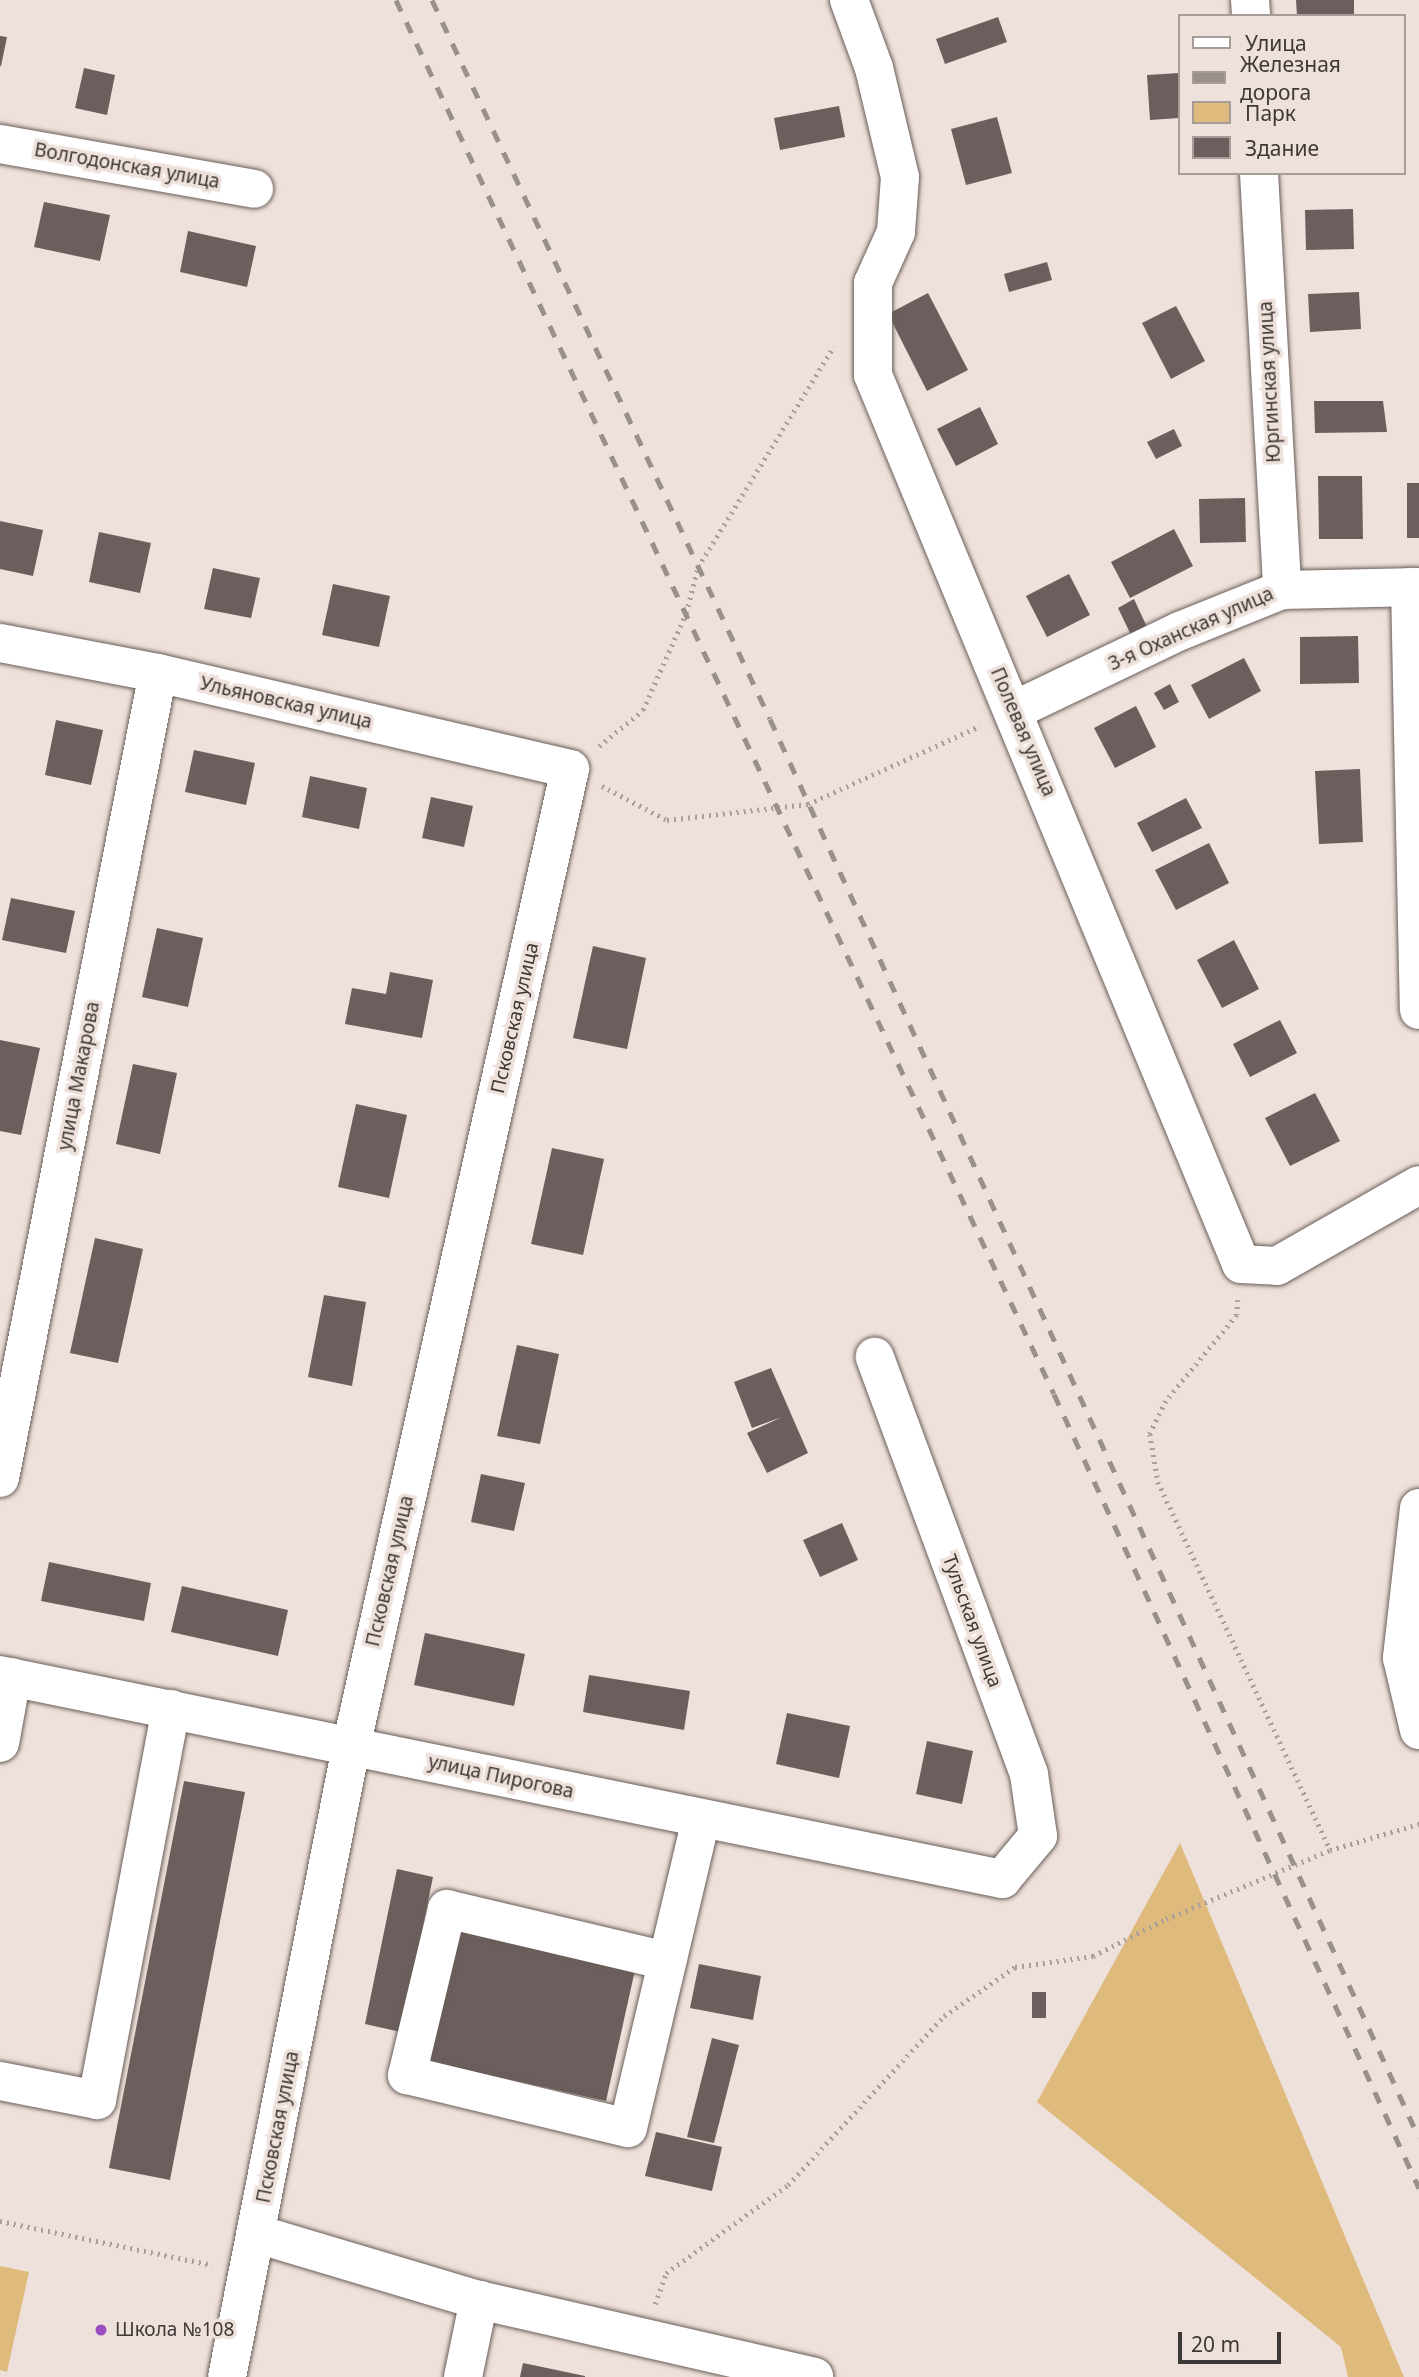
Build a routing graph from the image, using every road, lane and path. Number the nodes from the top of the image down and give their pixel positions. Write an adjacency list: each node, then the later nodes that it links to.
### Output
1 (849, 0): 10 (street, Полевая улица)
2 (0, 144): 4 (street, Волгодонская улица)
3 (1259, 175): 7 (street, Юргинская улица)
4 (254, 189)
5 (837, 342): 11 (path)
6 (1415, 587): 7 (street, 3-я Оханская улица); 12 (street)
7 (1282, 590): 10 (street, 3-я Оханская улица)
8 (0, 643): 9 (street, Ульяновская улица)
9 (158, 673): 11 (street, Ульяновская улица); 16 (street, улица Макарова)
10 (1015, 710): 11 (path); 14 (street, Полевая улица)
11 (570, 769): 22 (street, Псковская улица)
12 (1419, 1010)
13 (1419, 1185): 14 (street)
14 (1241, 1264): 25 (path)
15 (875, 1357): 26 (street, Тульская улица)
16 (0, 1478)
17 (1419, 1508): 20 (street)
18 (6, 1676): 19 (street, улица Пирогова); 21 (street)
19 (171, 1709): 22 (street, улица Пирогова); 28 (street)
20 (1419, 1730)
21 (0, 1743)
22 (351, 1746): 23 (street, улица Пирогова); 30 (street, Псковская улица)
23 (701, 1818): 26 (street, улица Пирогова); 27 (street)
24 (1419, 1824): 25 (path)
25 (1330, 1850): 33 (path)
26 (1002, 1879)
27 (667, 1961): 27 (street)
28 (0, 2081)
29 (0, 2221): 31 (path)
30 (257, 2234): 31 (street, Псковская улица); 32 (street)
31 (248, 2272): 34 (street, Псковская улица)
32 (479, 2300): 33 (street); 35 (street)
33 (641, 2341): 36 (street)
34 (227, 2377)
35 (463, 2377)
36 (814, 2377)

